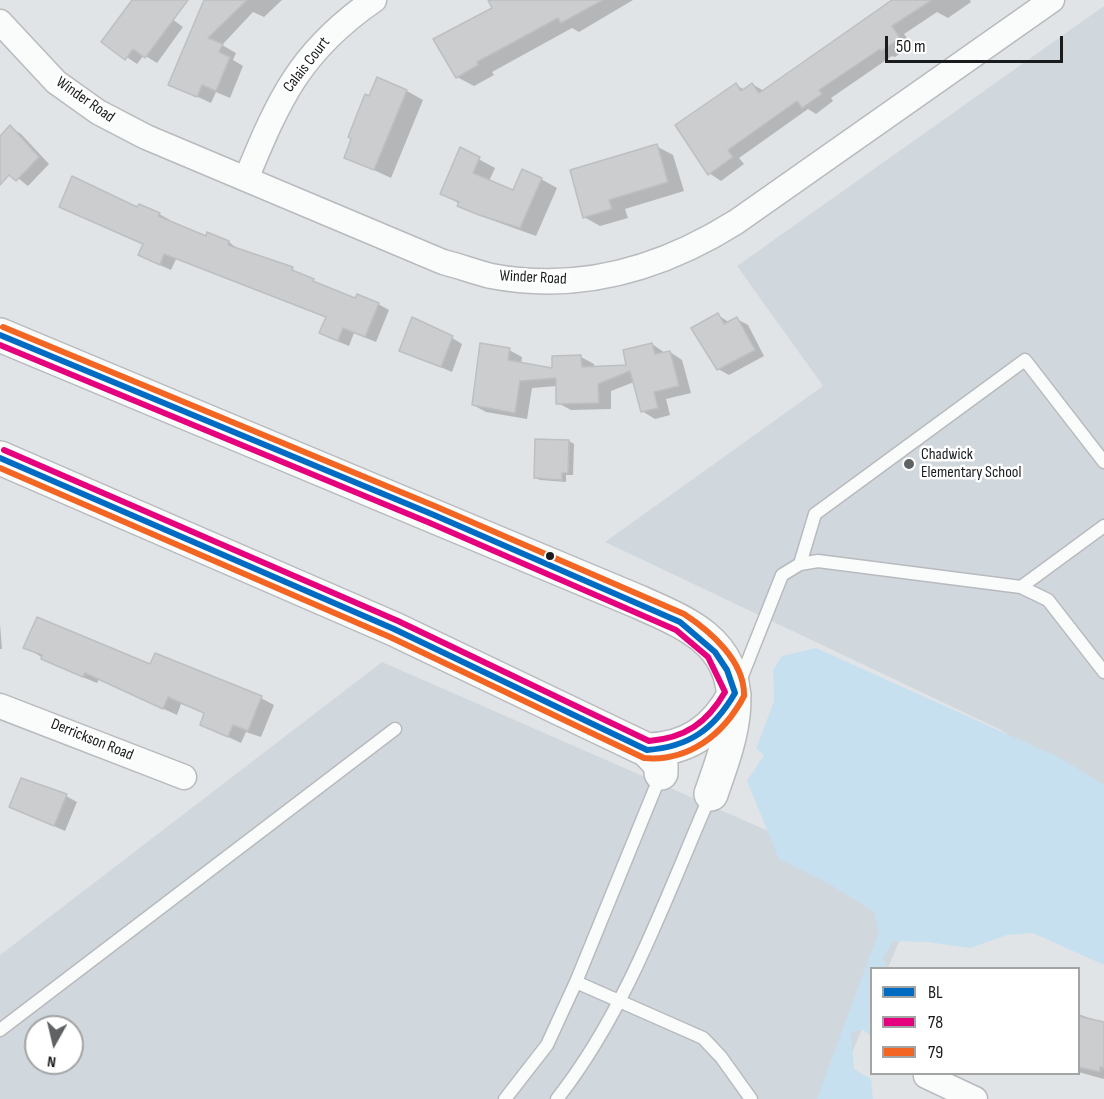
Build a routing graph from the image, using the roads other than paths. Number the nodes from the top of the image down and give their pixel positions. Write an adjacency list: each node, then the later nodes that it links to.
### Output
1 (374, 0): 4 (street, Calais Court)
2 (1052, 0): 4 (street, Winder Road)
3 (0, 22): 4 (street, Winder Road)
4 (246, 179)
5 (0, 335): 12 (street)
6 (0, 458): 15 (street)
7 (1104, 462): 9 (lane)
8 (1104, 526): 10 (lane)
9 (800, 564): 10 (lane); 12 (lane)
10 (1020, 587): 11 (lane)
11 (1104, 672)
12 (735, 693): 15 (street); 17 (street)
13 (0, 706): 16 (street, Derrickson Road)
14 (395, 729): 20 (lane)
15 (654, 761): 18 (lane)
16 (184, 777)
17 (711, 794): 19 (lane)
18 (576, 982): 19 (lane); 22 (lane)
19 (619, 1002): 23 (lane); 24 (lane)
20 (0, 1030)
21 (926, 1076): 25 (street)
22 (505, 1099)
23 (557, 1099)
24 (751, 1099)
25 (975, 1099)

